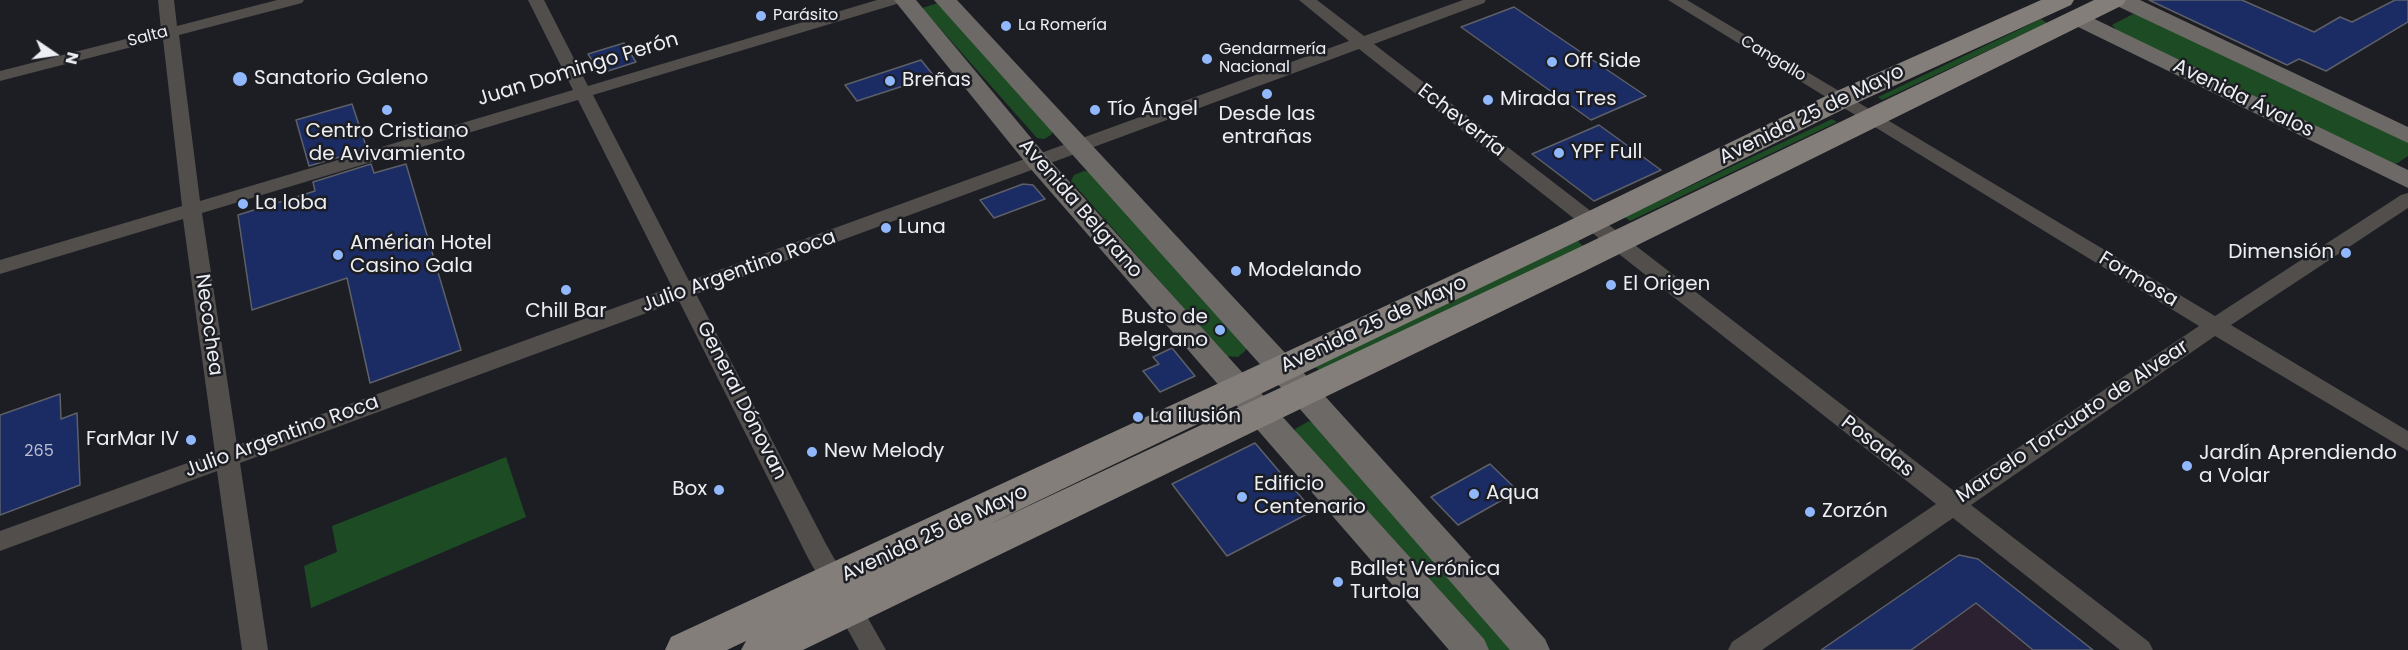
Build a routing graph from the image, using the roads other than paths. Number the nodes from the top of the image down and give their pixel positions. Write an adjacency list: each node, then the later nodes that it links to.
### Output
1 (166, 0): 13 (street, Necochea)
2 (297, 0): 13 (street, Salta)
3 (536, 0): 16 (street, General Dónovan)
4 (894, 0): 16 (street, Juan Domingo Perón)
5 (905, 0): 21 (main road, Avenida Belgrano)
6 (945, 0): 20 (main road, Avenida Belgrano)
7 (1307, 0): 14 (street, Echeverría)
8 (1478, 0): 14 (street, Julio Argentino Roca)
9 (1676, 0): 17 (street, Cangallo)
10 (2114, 0): 12 (main road, Avenida 25 de Mayo)
11 (2123, 0): 19 (main road, Avenida Ávalos)
12 (2059, 6): 17 (main road, Avenida 25 de Mayo); 18 (main road, Avenida 25 de Mayo); 22 (main road, Avenida Ávalos)
13 (172, 31): 15 (street, Salta); 24 (street, Necochea)
14 (1362, 44): 20 (street, Julio Argentino Roca); 25 (street, Echeverría)
15 (0, 76)
16 (581, 92): 24 (street, Juan Domingo Perón); 27 (street, General Dónovan)
17 (1840, 100): 18 (street, Cangallo); 25 (main road, Avenida 25 de Mayo)
18 (1869, 117): 25 (main road, Avenida 25 de Mayo); 28 (street, Formosa)
19 (2408, 136)
20 (1079, 147): 21 (street, Julio Argentino Roca); 29 (main road, Avenida Belgrano)
21 (1038, 162): 27 (street, Julio Argentino Roca); 30 (main road, Avenida Belgrano)
22 (2408, 180)
23 (2408, 199): 28 (street, Marcelo Torcuato de Alvear)
24 (192, 210): 26 (street, Juan Domingo Perón); 32 (street, Necochea)
25 (1603, 232): 29 (main road, Avenida 25 de Mayo); 33 (street, Posadas)
26 (0, 267)
27 (686, 292): 32 (street, Julio Argentino Roca); 35 (street, General Dónovan)
28 (2214, 326): 31 (street, Formosa); 33 (street, Marcelo Torcuato de Alvear)
29 (1292, 381): 30 (main road, Avenida 25 de Mayo); 41 (main road, Avenida Belgrano)
30 (1252, 400): 35 (main road, Avenida 25 de Mayo); 40 (main road, Avenida Belgrano)
31 (2408, 442)
32 (226, 457): 34 (street, Julio Argentino Roca); 36 (street, Necochea)
33 (1951, 505): 42 (street, Marcelo Torcuato de Alvear); 43 (street, Posadas)
34 (0, 541)
35 (842, 595): 37 (main road, Avenida 25 de Mayo); 38 (main road, Avenida 25 de Mayo); 39 (street, General Dónovan)
36 (255, 650)
37 (686, 650)
38 (762, 650)
39 (873, 650)
40 (1471, 650)
41 (1532, 650)
42 (1741, 650)
43 (2140, 650)

